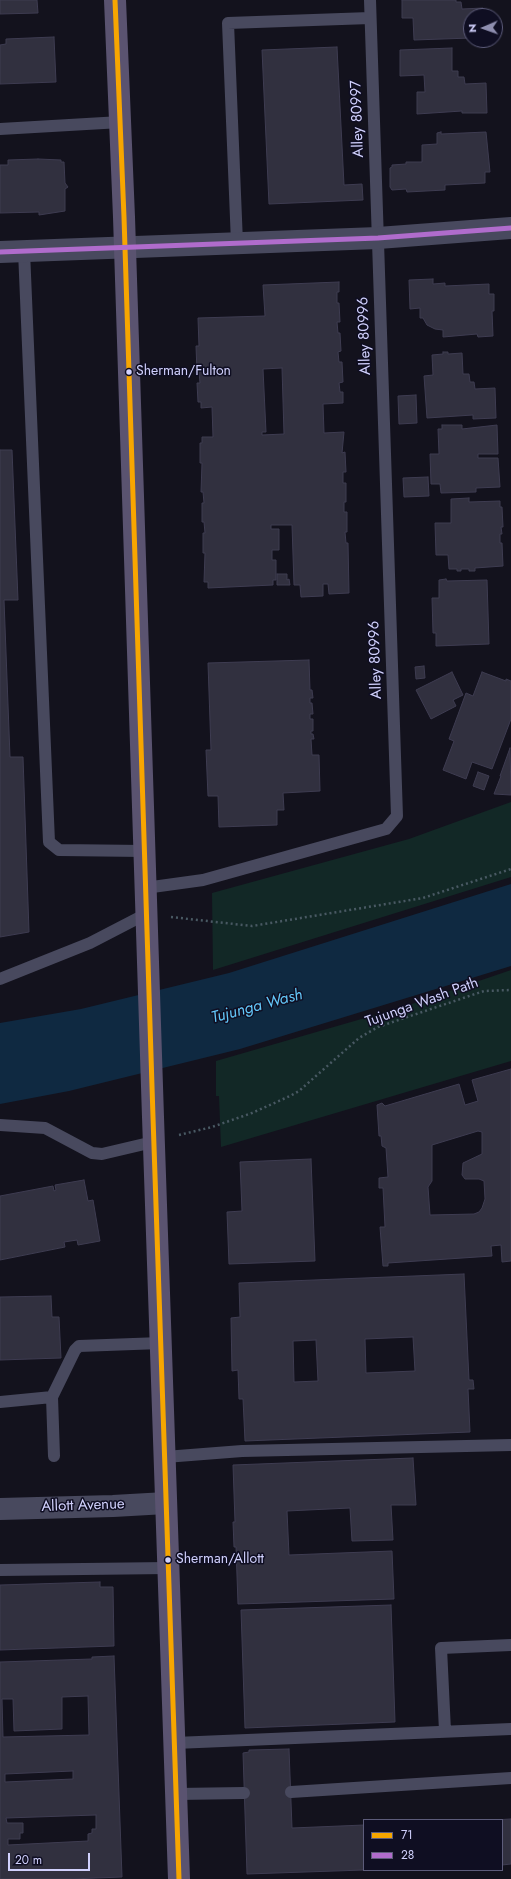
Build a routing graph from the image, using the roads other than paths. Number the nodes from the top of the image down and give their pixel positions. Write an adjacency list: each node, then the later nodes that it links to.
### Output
1 (115, 0): 4 (main road)
2 (370, 0): 3 (lane, Alley 80997)
3 (370, 18): 7 (lane, Alley 80997); 8 (lane)
4 (120, 122): 5 (lane); 9 (main road)
5 (0, 129)
6 (511, 228): 7 (street)
7 (378, 238): 8 (street); 13 (lane, Alley 80996)
8 (237, 243): 9 (street)
9 (125, 249): 10 (street); 12 (main road)
10 (24, 251): 11 (street); 12 (lane)
11 (0, 252)
12 (144, 851): 13 (main road)
13 (146, 888): 14 (main road)
14 (146, 914): 15 (lane); 17 (main road)
15 (0, 979)
16 (0, 1125): 17 (lane)
17 (153, 1142): 18 (main road)
18 (161, 1343): 19 (lane); 23 (main road)
19 (52, 1397): 20 (lane); 22 (lane)
20 (0, 1402)
21 (511, 1445): 23 (lane)
22 (54, 1456)
23 (165, 1457): 24 (main road)
24 (166, 1503): 25 (street, Allott Avenue); 26 (main road)
25 (0, 1509)
26 (168, 1568): 27 (lane); 31 (main road)
27 (0, 1570)
28 (511, 1645): 30 (lane)
29 (511, 1729): 30 (lane)
30 (445, 1731): 31 (lane)
31 (175, 1743): 35 (main road)
32 (511, 1778): 33 (lane)
33 (291, 1792)
34 (244, 1793): 35 (lane)
35 (177, 1794): 36 (main road)
36 (180, 1879)

